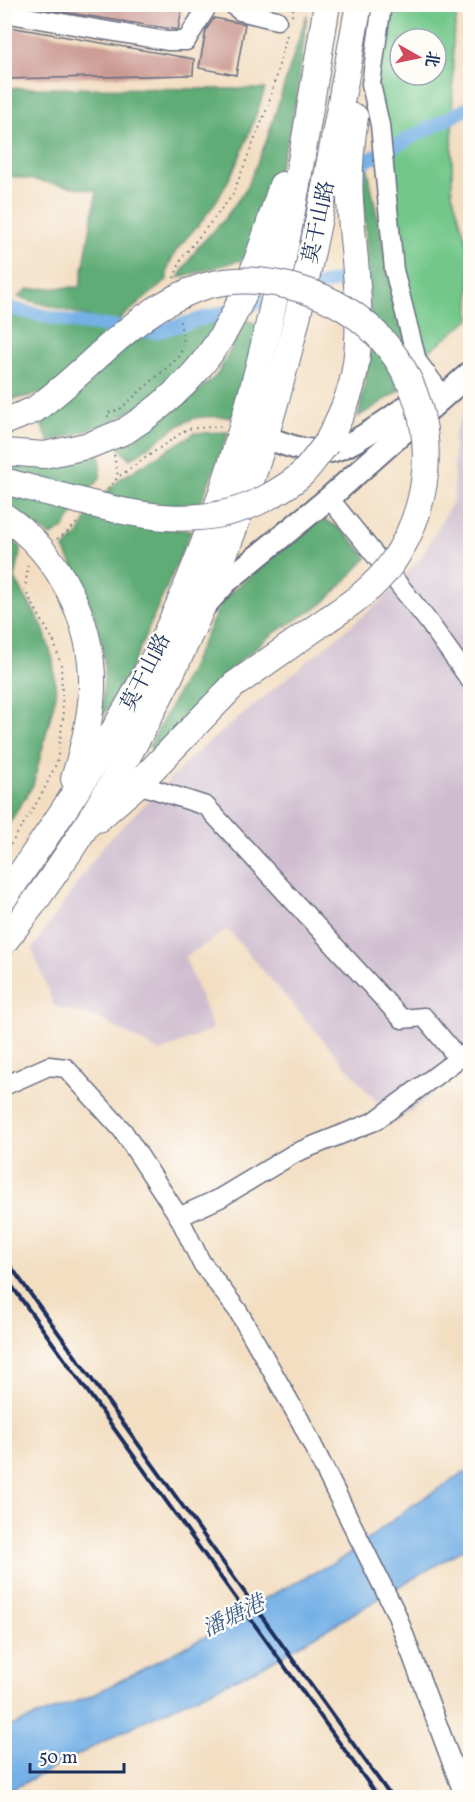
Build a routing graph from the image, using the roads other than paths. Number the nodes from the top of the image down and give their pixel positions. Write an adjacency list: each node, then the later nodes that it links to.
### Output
1 (209, 4): 6 (street)
2 (232, 4): 7 (street)
3 (327, 4): 8 (highway)
4 (360, 4): 13 (highway, 莫干山路); 15 (highway, bridge)
5 (382, 4): 11 (street)
6 (4, 12)
7 (277, 20)
8 (270, 262): 13 (highway, 莫干山路); 14 (highway, bridge)
9 (471, 358): 11 (main road)
10 (471, 373): 16 (main road, 莫干山路)
11 (435, 385): 13 (main road)
12 (4, 422): 20 (highway, bridge)
13 (254, 431): 18 (highway, 莫干山路); 21 (highway, 莫干山路)
14 (4, 452)
15 (4, 481)
16 (329, 498): 18 (main road, 莫干山路); 19 (street)
17 (4, 516): 21 (highway)
18 (200, 609): 22 (highway, 莫干山路)
19 (471, 680)
20 (138, 784): 22 (highway); 25 (street)
21 (65, 809): 23 (highway, 莫干山路)
22 (76, 840): 24 (highway, 莫干山路)
23 (4, 898)
24 (4, 942)
25 (465, 1054): 27 (street)
26 (4, 1086): 27 (street)
27 (179, 1217): 28 (street)
28 (465, 1797)

